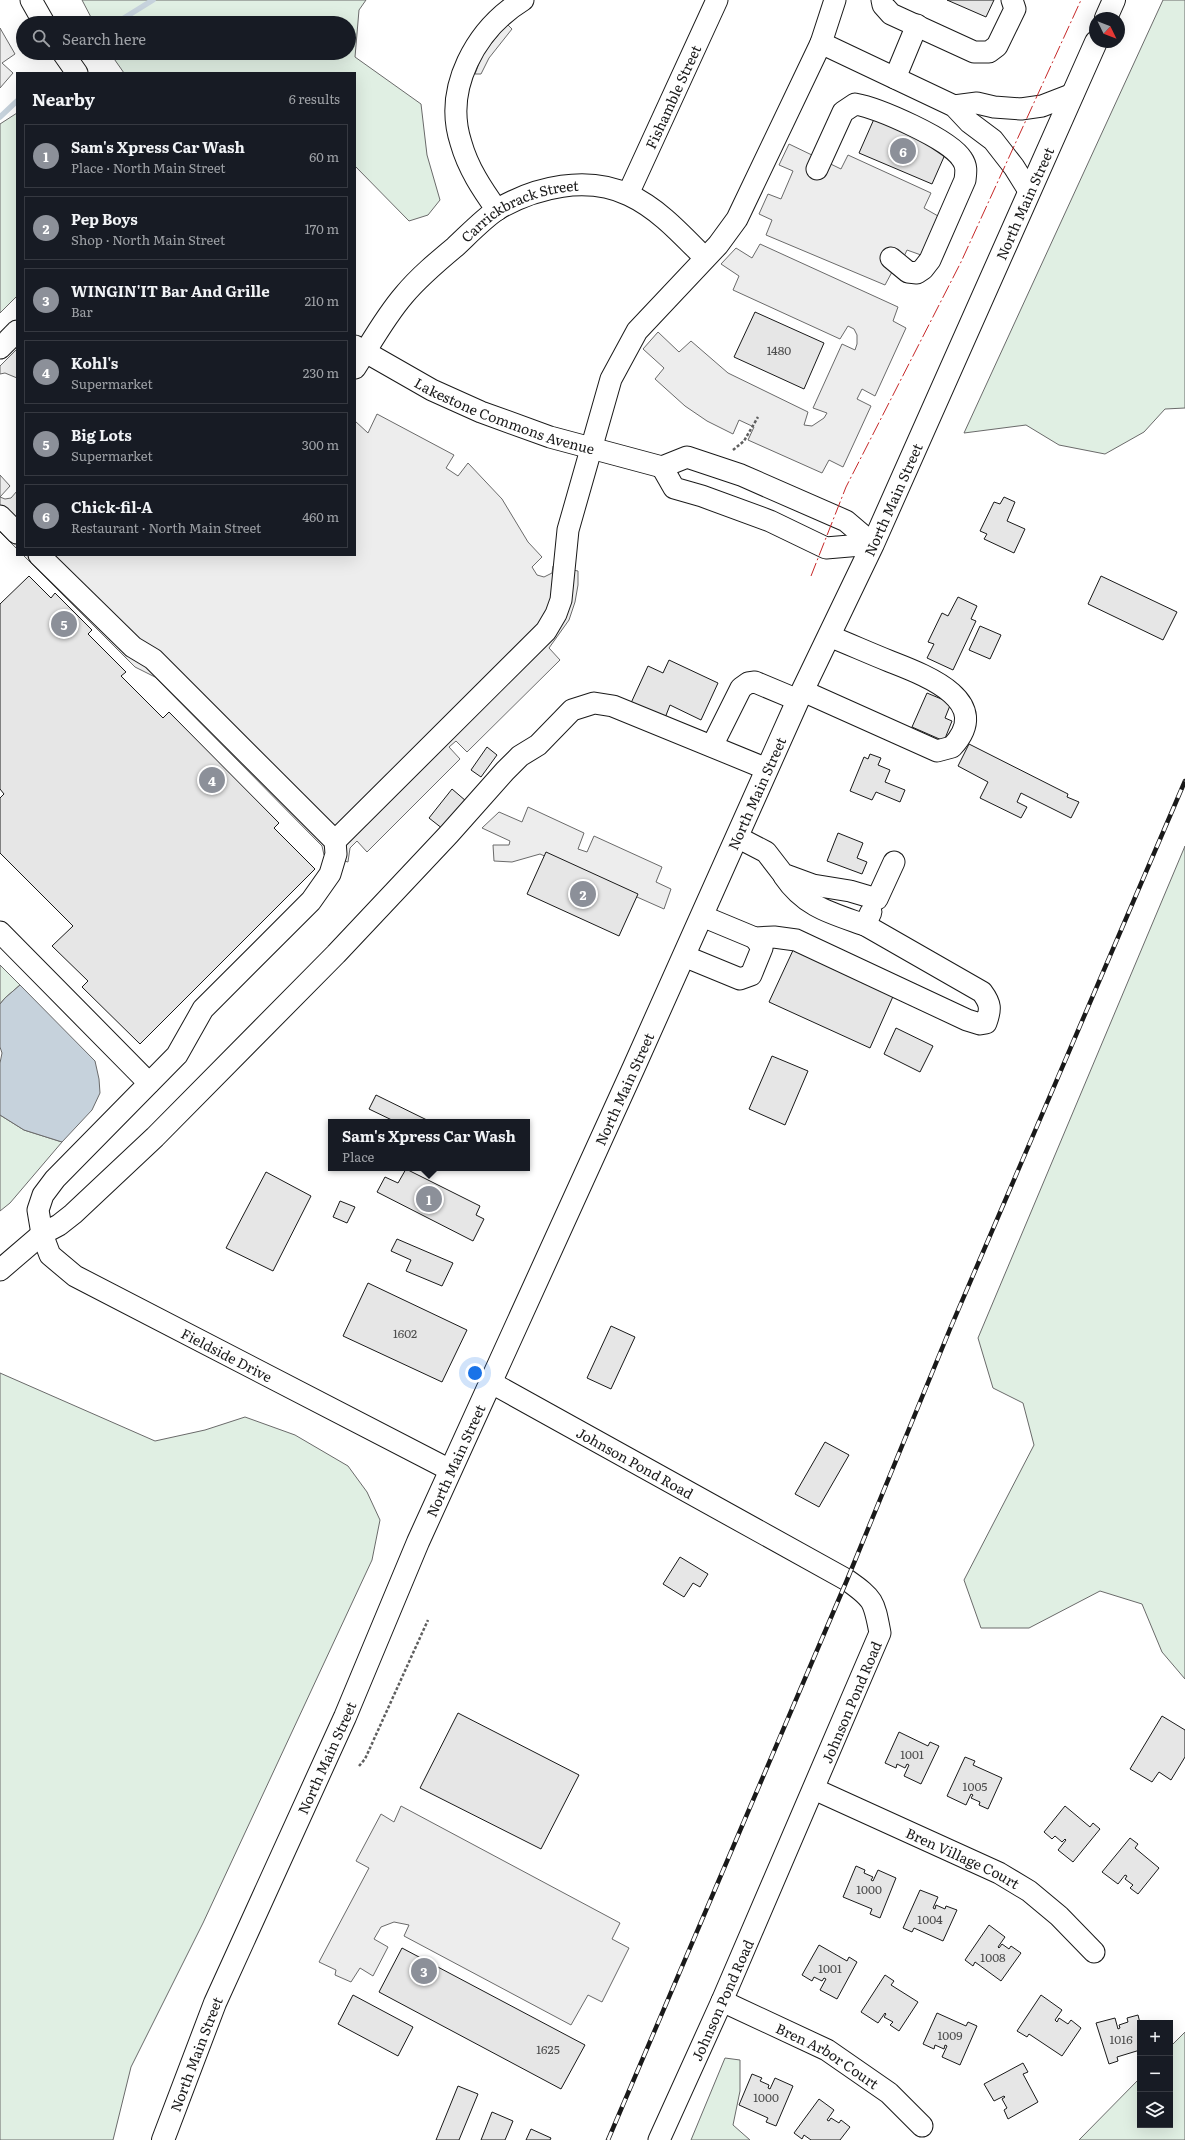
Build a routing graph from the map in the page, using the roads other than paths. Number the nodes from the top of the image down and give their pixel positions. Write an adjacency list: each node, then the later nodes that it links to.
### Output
1 (31, 0): 9 (street)
2 (523, 0): 21 (street)
3 (717, 0): 20 (street, Fishamble Street)
4 (835, 0): 11 (street)
5 (882, 0): 10 (street)
6 (1012, 0): 10 (street)
7 (1114, 0): 8 (highway)
8 (1109, 12)
9 (40, 16)
10 (917, 25): 15 (street)
11 (821, 43): 15 (street); 22 (street)
12 (1093, 48): 16 (highway, North Main Street)
13 (68, 60): 14 (street)
14 (76, 72)
15 (895, 78): 17 (street)
16 (1073, 94): 17 (street); 19 (highway, North Main Street)
17 (954, 106): 19 (street)
18 (817, 169): 23 (street)
19 (1029, 191): 31 (highway, North Main Street)
20 (628, 194): 21 (street, Carrickbrack Street); 22 (street, Carrickbrack Street)
21 (497, 210): 26 (street, Carrickbrack Street)
22 (706, 258): 27 (street)
23 (891, 258)
24 (16, 332): 25 (street)
25 (0, 348)
26 (358, 356): 27 (street, Lakestone Commons Avenue)
27 (590, 448): 28 (street, Lakestone Commons Avenue); 38 (street)
28 (662, 467): 31 (street); 31 (street)
29 (0, 516): 30 (street)
30 (16, 532)
31 (873, 544): 33 (highway, North Main Street)
32 (40, 556): 38 (street)
33 (829, 636): 34 (highway, North Main Street); 34 (street)
34 (800, 696): 35 (street); 36 (highway, North Main Street)
35 (712, 746): 36 (street); 48 (street)
36 (767, 769): 37 (highway, North Main Street)
37 (737, 837): 40 (street); 42 (highway, North Main Street)
38 (335, 841): 47 (street)
39 (894, 862): 41 (street)
40 (784, 874): 41 (street); 43 (street)
41 (877, 899): 43 (street)
42 (702, 916): 45 (street); 46 (highway, North Main Street)
43 (865, 925): 45 (street)
44 (0, 932): 47 (street)
45 (755, 938): 46 (street)
46 (684, 956): 50 (highway, North Main Street)
47 (149, 1083): 48 (street, Fieldside Drive)
48 (42, 1234): 49 (street); 51 (street, Fieldside Drive)
49 (0, 1270)
50 (490, 1382): 51 (highway, North Main Street); 52 (street, Johnson Pond Road)
51 (450, 1470): 56 (highway, North Main Street)
52 (814, 1789): 53 (street, Bren Village Court); 54 (street, Johnson Pond Road)
53 (1094, 1952)
54 (722, 2001): 55 (street, Bren Arbor Court); 57 (street, Johnson Pond Road)
55 (922, 2126)
56 (163, 2140)
57 (659, 2140)

